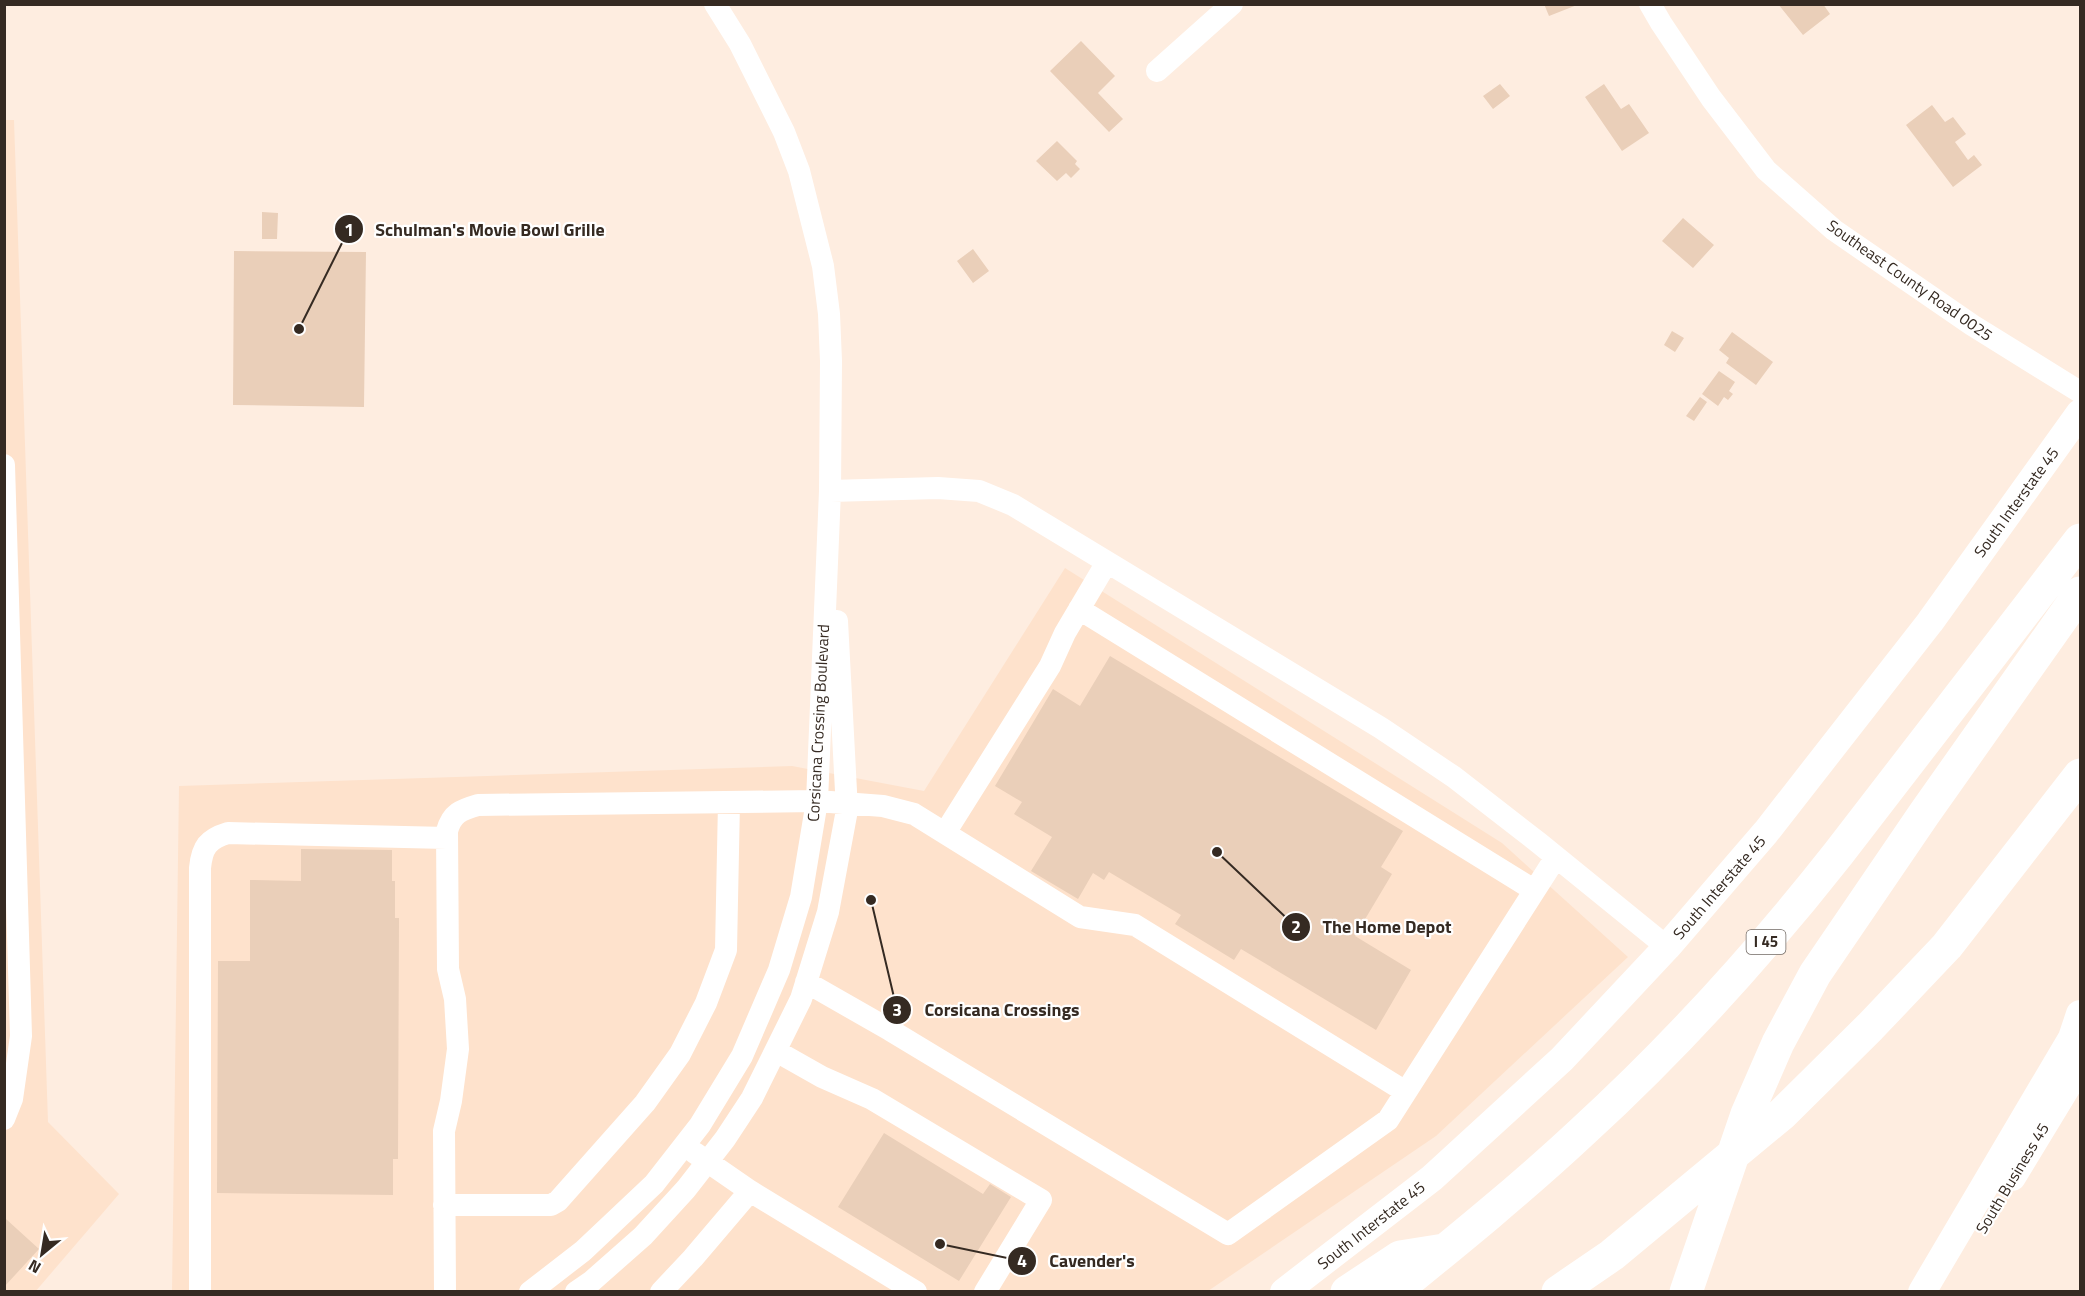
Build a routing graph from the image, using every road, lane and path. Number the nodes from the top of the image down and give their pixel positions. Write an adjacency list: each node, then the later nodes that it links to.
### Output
1 (714, 4): 8 (street, Corsicana Crossing Boulevard)
2 (1232, 4): 4 (street)
3 (1650, 4): 5 (street, Southeast County Road 0025)
4 (1157, 71)
5 (2080, 392)
6 (2080, 413): 21 (main road, South Interstate 45)
7 (4, 465): 27 (street)
8 (830, 491): 10 (street); 14 (street, Corsicana Crossing Boulevard); 16 (street, Corsicana Crossing Boulevard)
9 (2080, 540): 32 (highway, I 45)
10 (1107, 562): 12 (street); 19 (street)
11 (2080, 593): 44 (highway)
12 (1079, 609): 17 (street); 20 (street)
13 (2080, 775): 43 (highway)
14 (817, 801): 15 (street); 16 (street); 28 (street, Corsicana Crossing Boulevard)
15 (729, 802): 18 (street); 31 (street)
16 (847, 802): 17 (street); 22 (street, Corsicana Crossing Boulevard)
17 (945, 833): 26 (street)
18 (447, 838): 31 (street); 35 (street)
19 (1556, 857): 20 (street); 21 (street)
20 (1534, 890): 26 (street)
21 (1666, 947): 40 (main road, South Interstate 45)
22 (806, 982): 24 (street, Corsicana Crossing Boulevard); 26 (street)
23 (2080, 1014): 45 (main road)
24 (776, 1051): 29 (street, Corsicana Crossing Boulevard); 39 (street)
25 (2080, 1065): 46 (main road, South Business 45)
26 (1406, 1092)
27 (4, 1119)
28 (685, 1144): 29 (street); 37 (street, Corsicana Crossing Boulevard)
29 (707, 1162): 30 (street); 33 (street, Corsicana Crossing Boulevard)
30 (750, 1191): 34 (street); 38 (street)
31 (444, 1205): 36 (street)
32 (1446, 1250): 41 (highway); 42 (highway, I 45)
33 (589, 1288)
34 (669, 1288)
35 (200, 1292)
36 (445, 1292)
37 (530, 1292)
38 (916, 1292)
39 (985, 1292)
40 (1284, 1292)
41 (1347, 1292)
42 (1394, 1292)
43 (1558, 1292)
44 (1686, 1292)
45 (1922, 1292)
46 (1942, 1292)

